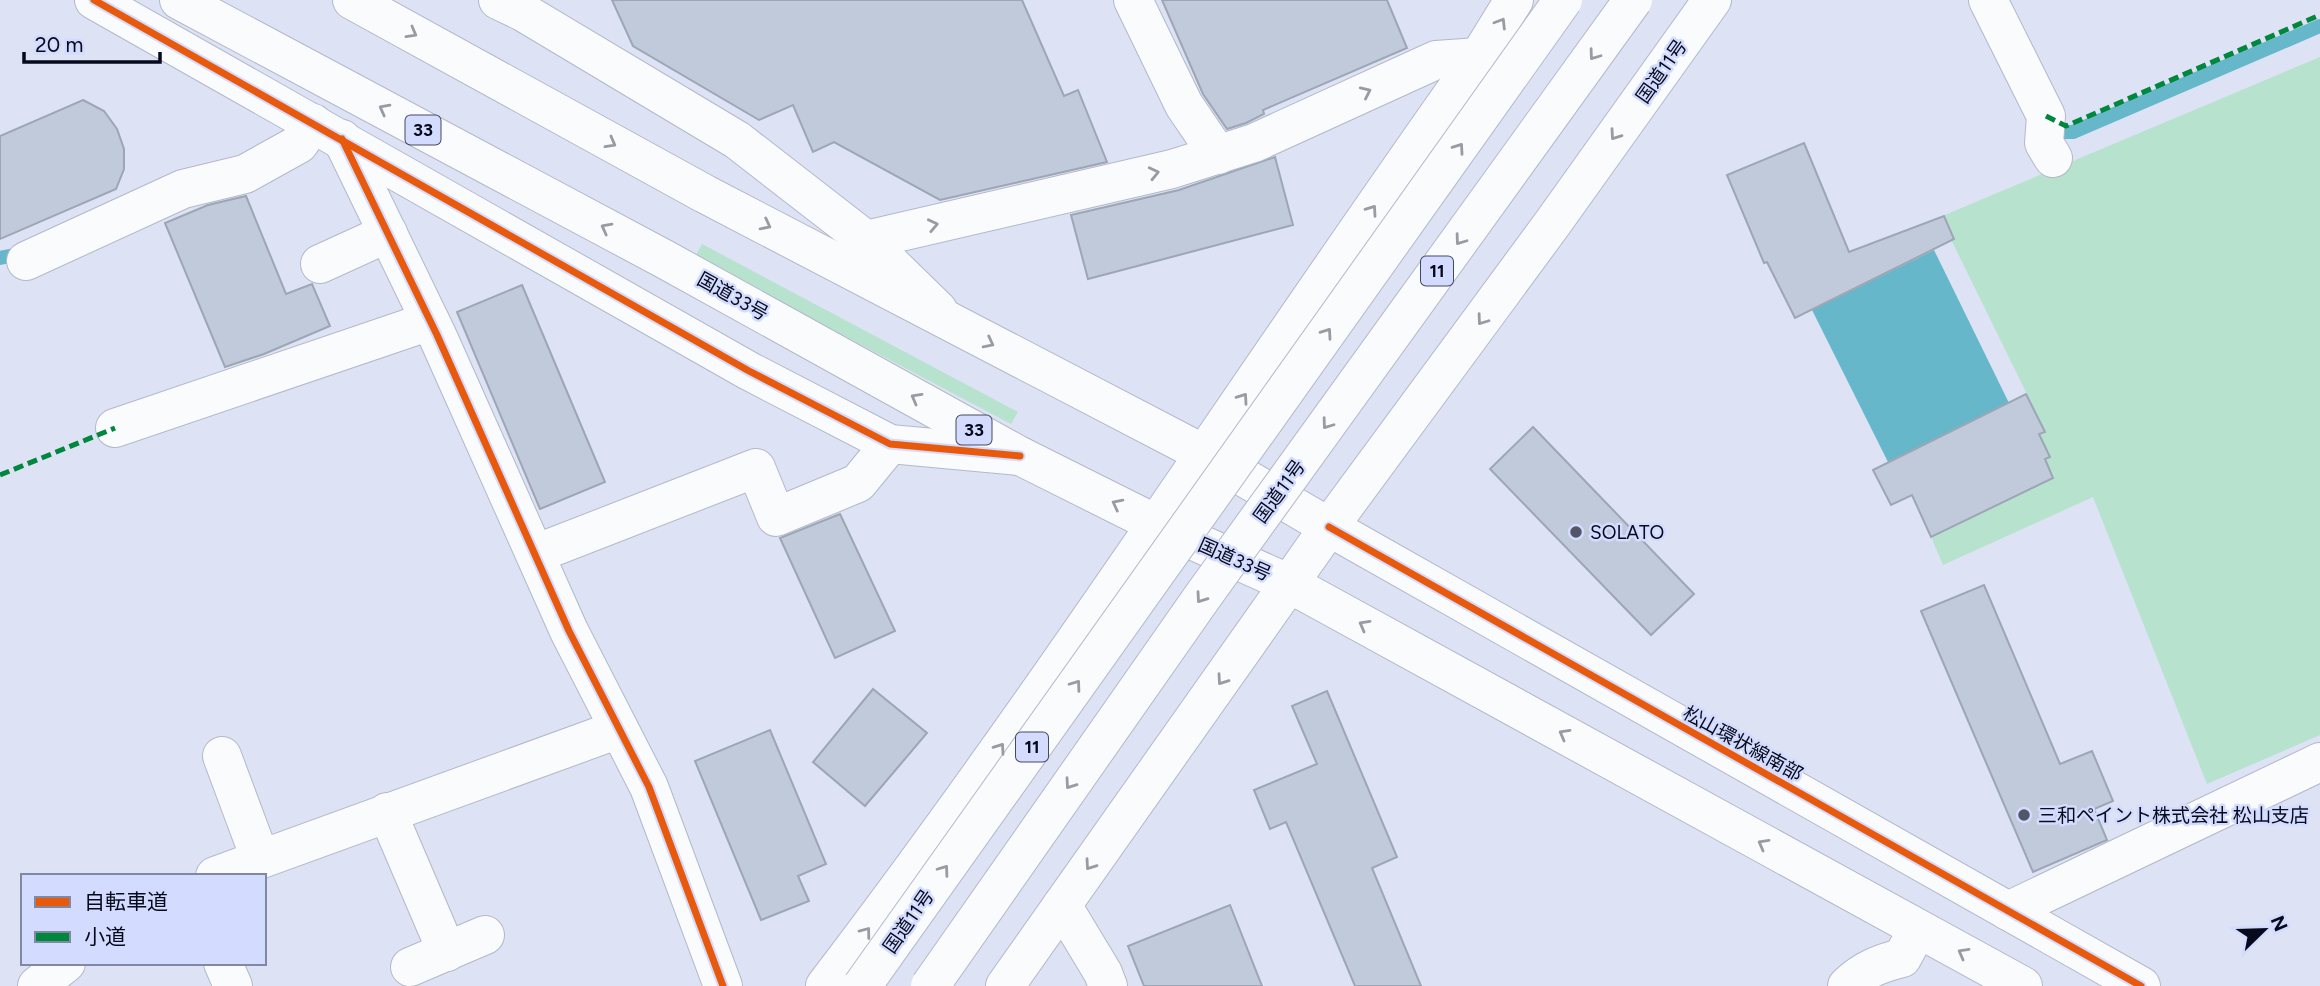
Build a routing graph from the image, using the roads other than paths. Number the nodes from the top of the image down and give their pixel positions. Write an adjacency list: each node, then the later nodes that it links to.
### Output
1 (94, 0): 12 (main road)
2 (179, 0): 24 (main road, 国道33号 / 33, one-way to 2)
3 (352, 0): 20 (main road, one-way to 20)
4 (1133, 0): 13 (main road)
5 (1514, 0): 11 (main road, 11, one-way to 5)
6 (1563, 0): 47 (main road, 国道11号 / 11, one-way to 6, bridge)
7 (1633, 0): 48 (main road, 国道11号 / 11, one-way to 48, bridge)
8 (1712, 0): 26 (main road, 国道11号, one-way to 26)
9 (1988, 0): 14 (main road)
10 (520, 4): 16 (main road)
11 (1479, 57): 13 (main road, one-way to 11); 23 (main road, 11, one-way to 11)
12 (328, 131): 15 (main road); 17 (main road); 22 (main road)
13 (1217, 155): 16 (main road, one-way to 13)
14 (2053, 158)
15 (388, 233): 18 (main road); 19 (main road)
16 (866, 240): 20 (main road)
17 (26, 261)
18 (320, 264)
19 (430, 321): 21 (main road); 27 (main road)
20 (952, 323): 23 (main road, one-way to 23)
21 (115, 428)
22 (890, 444): 24 (main road); 27 (main road)
23 (1204, 454): 25 (main road, 11); 26 (main road)
24 (1020, 456): 25 (main road, 国道33号 / 33, one-way to 24)
25 (1158, 525): 28 (main road, 国道33号 / 33); 46 (main road, 11, one-way to 25)
26 (1329, 527): 28 (main road, 国道11号); 36 (main road, 松山環状線南部)
27 (535, 554): 29 (main road)
28 (1290, 584): 35 (main road, 国道11号, one-way to 35); 39 (main road, one-way to 28)
29 (619, 729): 32 (main road); 45 (main road)
30 (222, 756): 33 (main road)
31 (2320, 762): 36 (main road)
32 (387, 812): 33 (main road); 38 (main road)
33 (260, 858): 34 (main road)
34 (220, 874)
35 (1062, 905): 49 (main road, 国道11号); 50 (main road)
36 (2008, 911): 53 (main road, 松山環状線南部)
37 (485, 935): 38 (main road)
38 (447, 952): 42 (main road)
39 (1912, 958): 51 (main road); 52 (main road, one-way to 39)
40 (63, 965): 43 (main road)
41 (224, 965): 44 (main road)
42 (410, 967)
43 (37, 986)
44 (233, 986)
45 (723, 986)
46 (825, 986)
47 (862, 986)
48 (930, 986)
49 (1005, 986)
50 (1108, 986)
51 (1847, 986)
52 (2023, 986)
53 (2141, 986)

